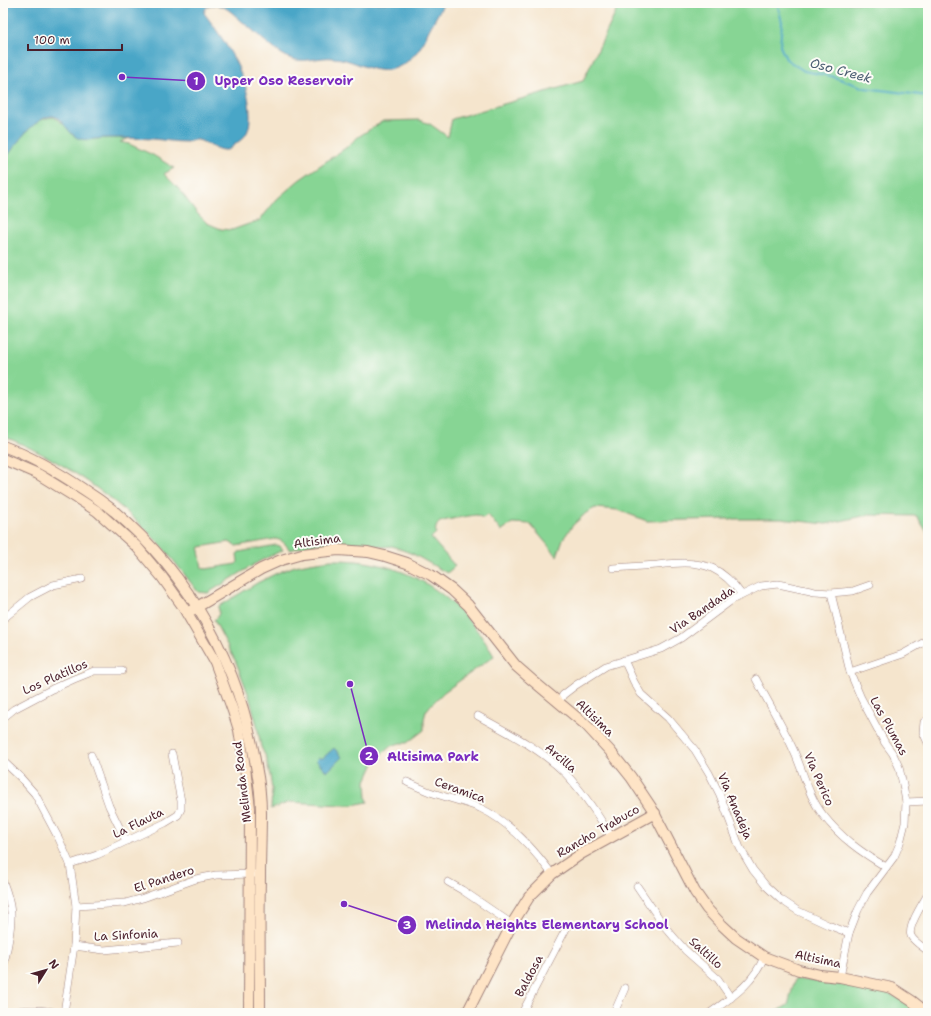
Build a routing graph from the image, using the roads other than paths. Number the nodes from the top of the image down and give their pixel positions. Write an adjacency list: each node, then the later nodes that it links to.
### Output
1 (3, 446): 8 (main road, Melinda Road)
2 (3, 459): 9 (main road, Melinda Road)
3 (614, 568): 7 (street)
4 (82, 579): 10 (street)
5 (870, 585): 6 (street, Via Bandada)
6 (831, 593): 7 (street, Via Bandada); 14 (street, Las Plumas)
7 (742, 595): 12 (street, Via Bandada)
8 (198, 607): 9 (main road, Altisima); 16 (main road, Altisima); 33 (main road, Melinda Road)
9 (188, 613): 32 (main road, Melinda Road)
10 (3, 620)
11 (928, 640): 14 (street)
12 (624, 660): 16 (street, Via Bandada); 42 (street, Via Anadeja)
13 (122, 671): 18 (street, Los Platillos)
14 (850, 672): 26 (street, Las Plumas)
15 (756, 679): 31 (street, Via Perico)
16 (559, 702): 27 (main road, Altisima)
17 (478, 716): 28 (street, Arcilla)
18 (3, 718)
19 (928, 720): 20 (street)
20 (928, 743)
21 (172, 754): 29 (street, La Flauta)
22 (91, 755): 29 (street)
23 (3, 761): 30 (street)
24 (408, 782): 34 (street, Ceramica)
25 (928, 801): 26 (street)
26 (906, 802): 31 (street, Las Plumas)
27 (655, 813): 28 (main road, Rancho Trabuco); 46 (main road, Altisima)
28 (611, 836): 34 (main road, Rancho Trabuco)
29 (126, 841): 30 (street, La Flauta)
30 (70, 864): 39 (street)
31 (886, 867): 42 (street, Las Plumas)
32 (249, 874): 33 (street, El Pandero); 39 (street, El Pandero); 53 (main road, Melinda Road)
33 (260, 874): 54 (main road, Melinda Road)
34 (552, 874): 40 (main road, Rancho Trabuco)
35 (3, 882): 47 (street)
36 (448, 882): 40 (street)
37 (637, 886): 50 (street, Saltillo)
38 (928, 894): 45 (street)
39 (76, 906): 44 (street)
40 (512, 924): 55 (main road, Rancho Trabuco)
41 (567, 927): 56 (street, Baldosa)
42 (849, 933): 48 (street, Las Plumas)
43 (178, 943): 44 (street, La Sinfonia)
44 (74, 946): 52 (street)
45 (928, 951)
46 (764, 957): 48 (main road, Altisima); 50 (street)
47 (3, 970)
48 (840, 977): 59 (main road, Altisima)
49 (625, 988): 57 (street)
50 (731, 998): 58 (street)
51 (8, 1013): 52 (street)
52 (62, 1013)
53 (249, 1013)
54 (260, 1013)
55 (467, 1013)
56 (522, 1013)
57 (614, 1013)
58 (710, 1013)
59 (927, 1013)

